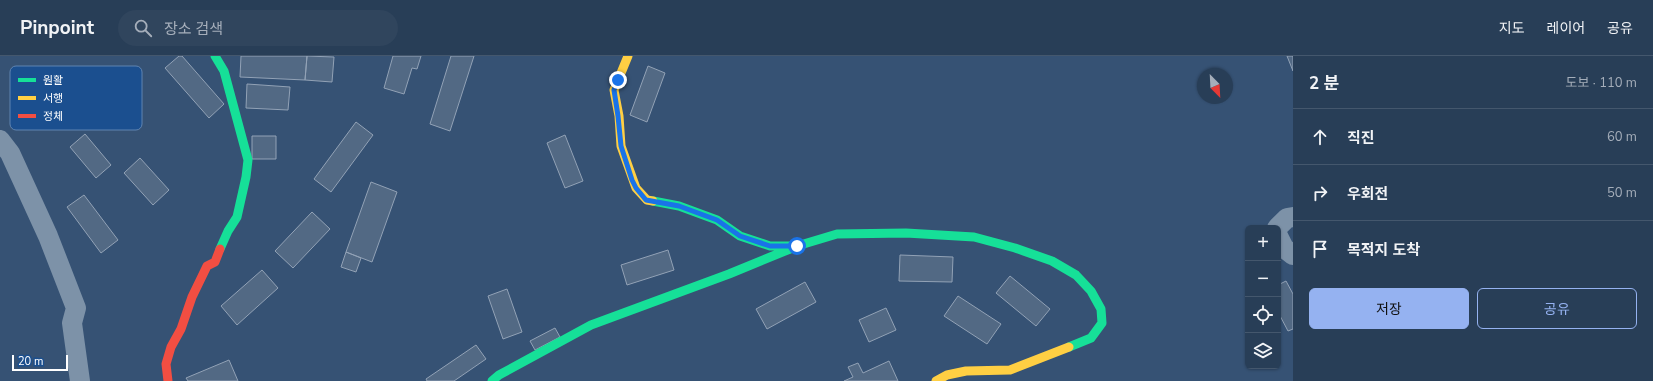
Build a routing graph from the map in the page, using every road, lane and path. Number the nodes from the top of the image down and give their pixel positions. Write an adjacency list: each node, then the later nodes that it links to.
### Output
1 (215, 56): 10 (street)
2 (628, 56): 7 (street)
3 (0, 140): 9 (street)
4 (1293, 217): 5 (street)
5 (1279, 225)
6 (1281, 242): 8 (street)
7 (797, 246): 11 (street); 12 (street)
8 (1293, 255)
9 (80, 381)
10 (168, 381)
11 (492, 381)
12 (936, 381)

